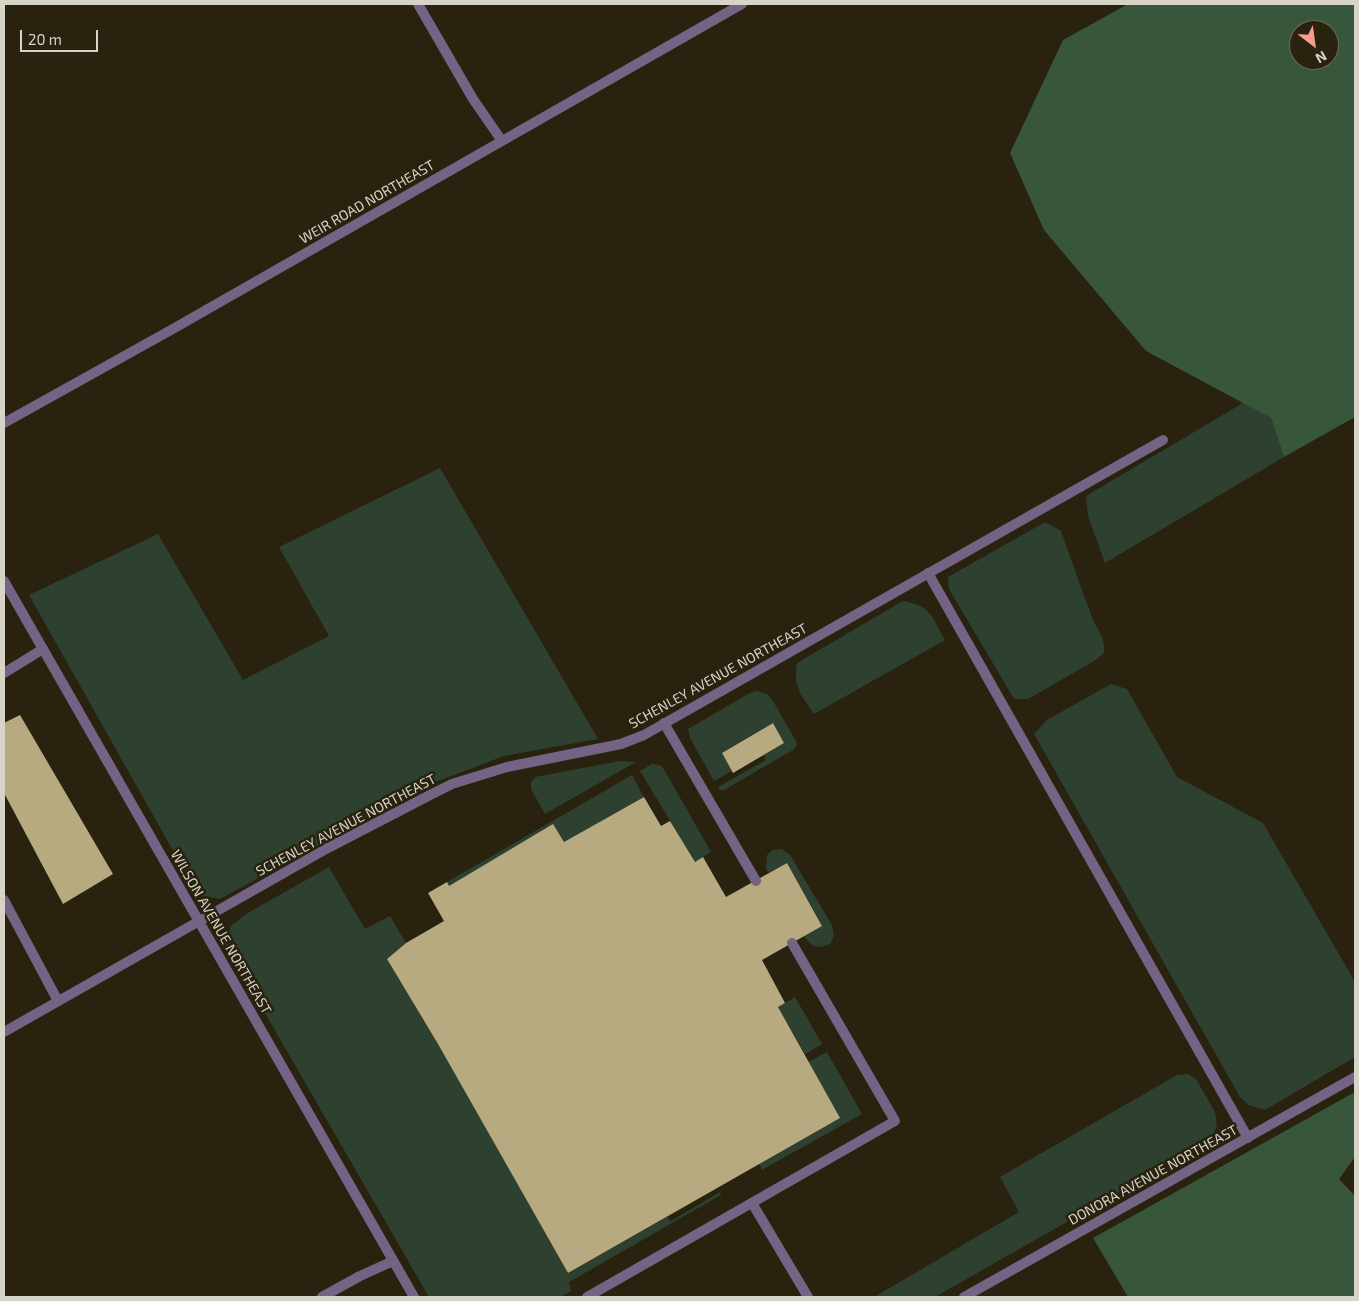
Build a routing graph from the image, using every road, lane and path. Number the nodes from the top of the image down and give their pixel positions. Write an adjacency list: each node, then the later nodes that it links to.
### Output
1 (418, 4): 3 (street)
2 (742, 4): 3 (street, WEIR ROAD NORTHEAST)
3 (502, 141): 4 (street, WEIR ROAD NORTHEAST)
4 (4, 423)
5 (1163, 440): 6 (street, SCHENLEY AVENUE NORTHEAST)
6 (928, 574): 10 (street, SCHENLEY AVENUE NORTHEAST); 18 (street)
7 (4, 581): 8 (street, WILSON AVENUE NORTHEAST)
8 (43, 649): 9 (street); 13 (street, WILSON AVENUE NORTHEAST)
9 (4, 673)
10 (664, 723): 11 (street); 13 (street, SCHENLEY AVENUE NORTHEAST)
11 (756, 881)
12 (4, 900): 15 (street)
13 (198, 922): 15 (street, SCHENLEY AVENUE NORTHEAST); 20 (street, WILSON AVENUE NORTHEAST)
14 (792, 943): 19 (street)
15 (58, 1001): 16 (street, SCHENLEY AVENUE NORTHEAST)
16 (4, 1032)
17 (1355, 1077): 18 (street, DONORA AVENUE NORTHEAST)
18 (1248, 1138): 25 (street, DONORA AVENUE NORTHEAST)
19 (752, 1203): 23 (street); 24 (street)
20 (393, 1261): 21 (street); 22 (street, WILSON AVENUE NORTHEAST)
21 (322, 1297)
22 (414, 1297)
23 (587, 1297)
24 (808, 1297)
25 (964, 1297)

